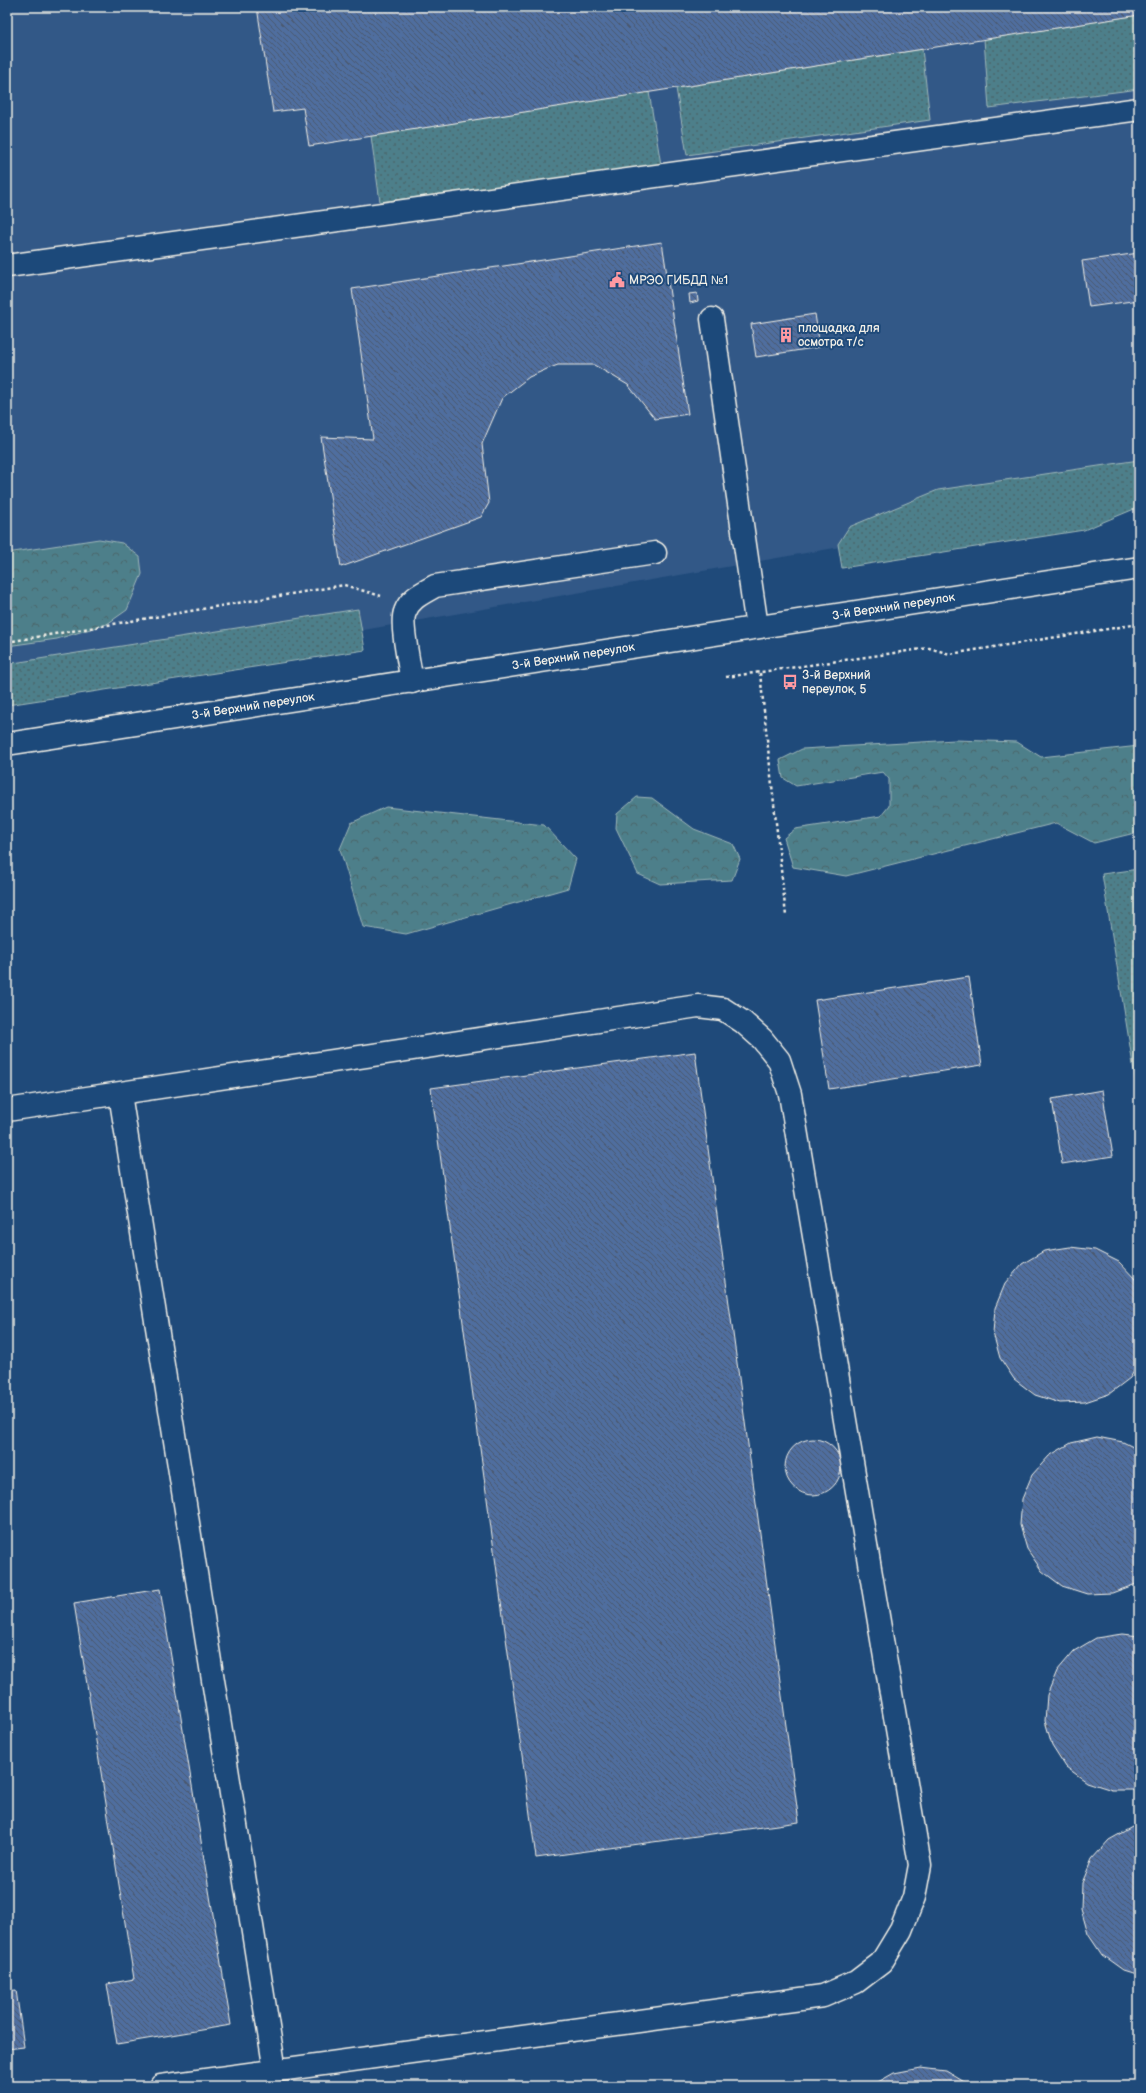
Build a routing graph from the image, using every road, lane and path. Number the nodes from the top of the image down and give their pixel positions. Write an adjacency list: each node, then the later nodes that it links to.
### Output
1 (1139, 109): 2 (street)
2 (7, 266)
3 (712, 319): 8 (street)
4 (655, 553): 6 (street)
5 (1139, 568): 8 (street, 3-й Верхний переулок)
6 (410, 604): 9 (path); 12 (street)
7 (1139, 624): 10 (path)
8 (757, 627): 12 (street, 3-й Верхний переулок)
9 (7, 642)
10 (760, 672): 11 (path); 14 (path)
11 (726, 677)
12 (412, 682): 13 (street, 3-й Верхний переулок)
13 (7, 744)
14 (786, 916)
15 (120, 1094): 16 (street); 17 (street); 17 (street)
16 (7, 1110)
17 (275, 2071): 18 (street)
18 (161, 2086)

